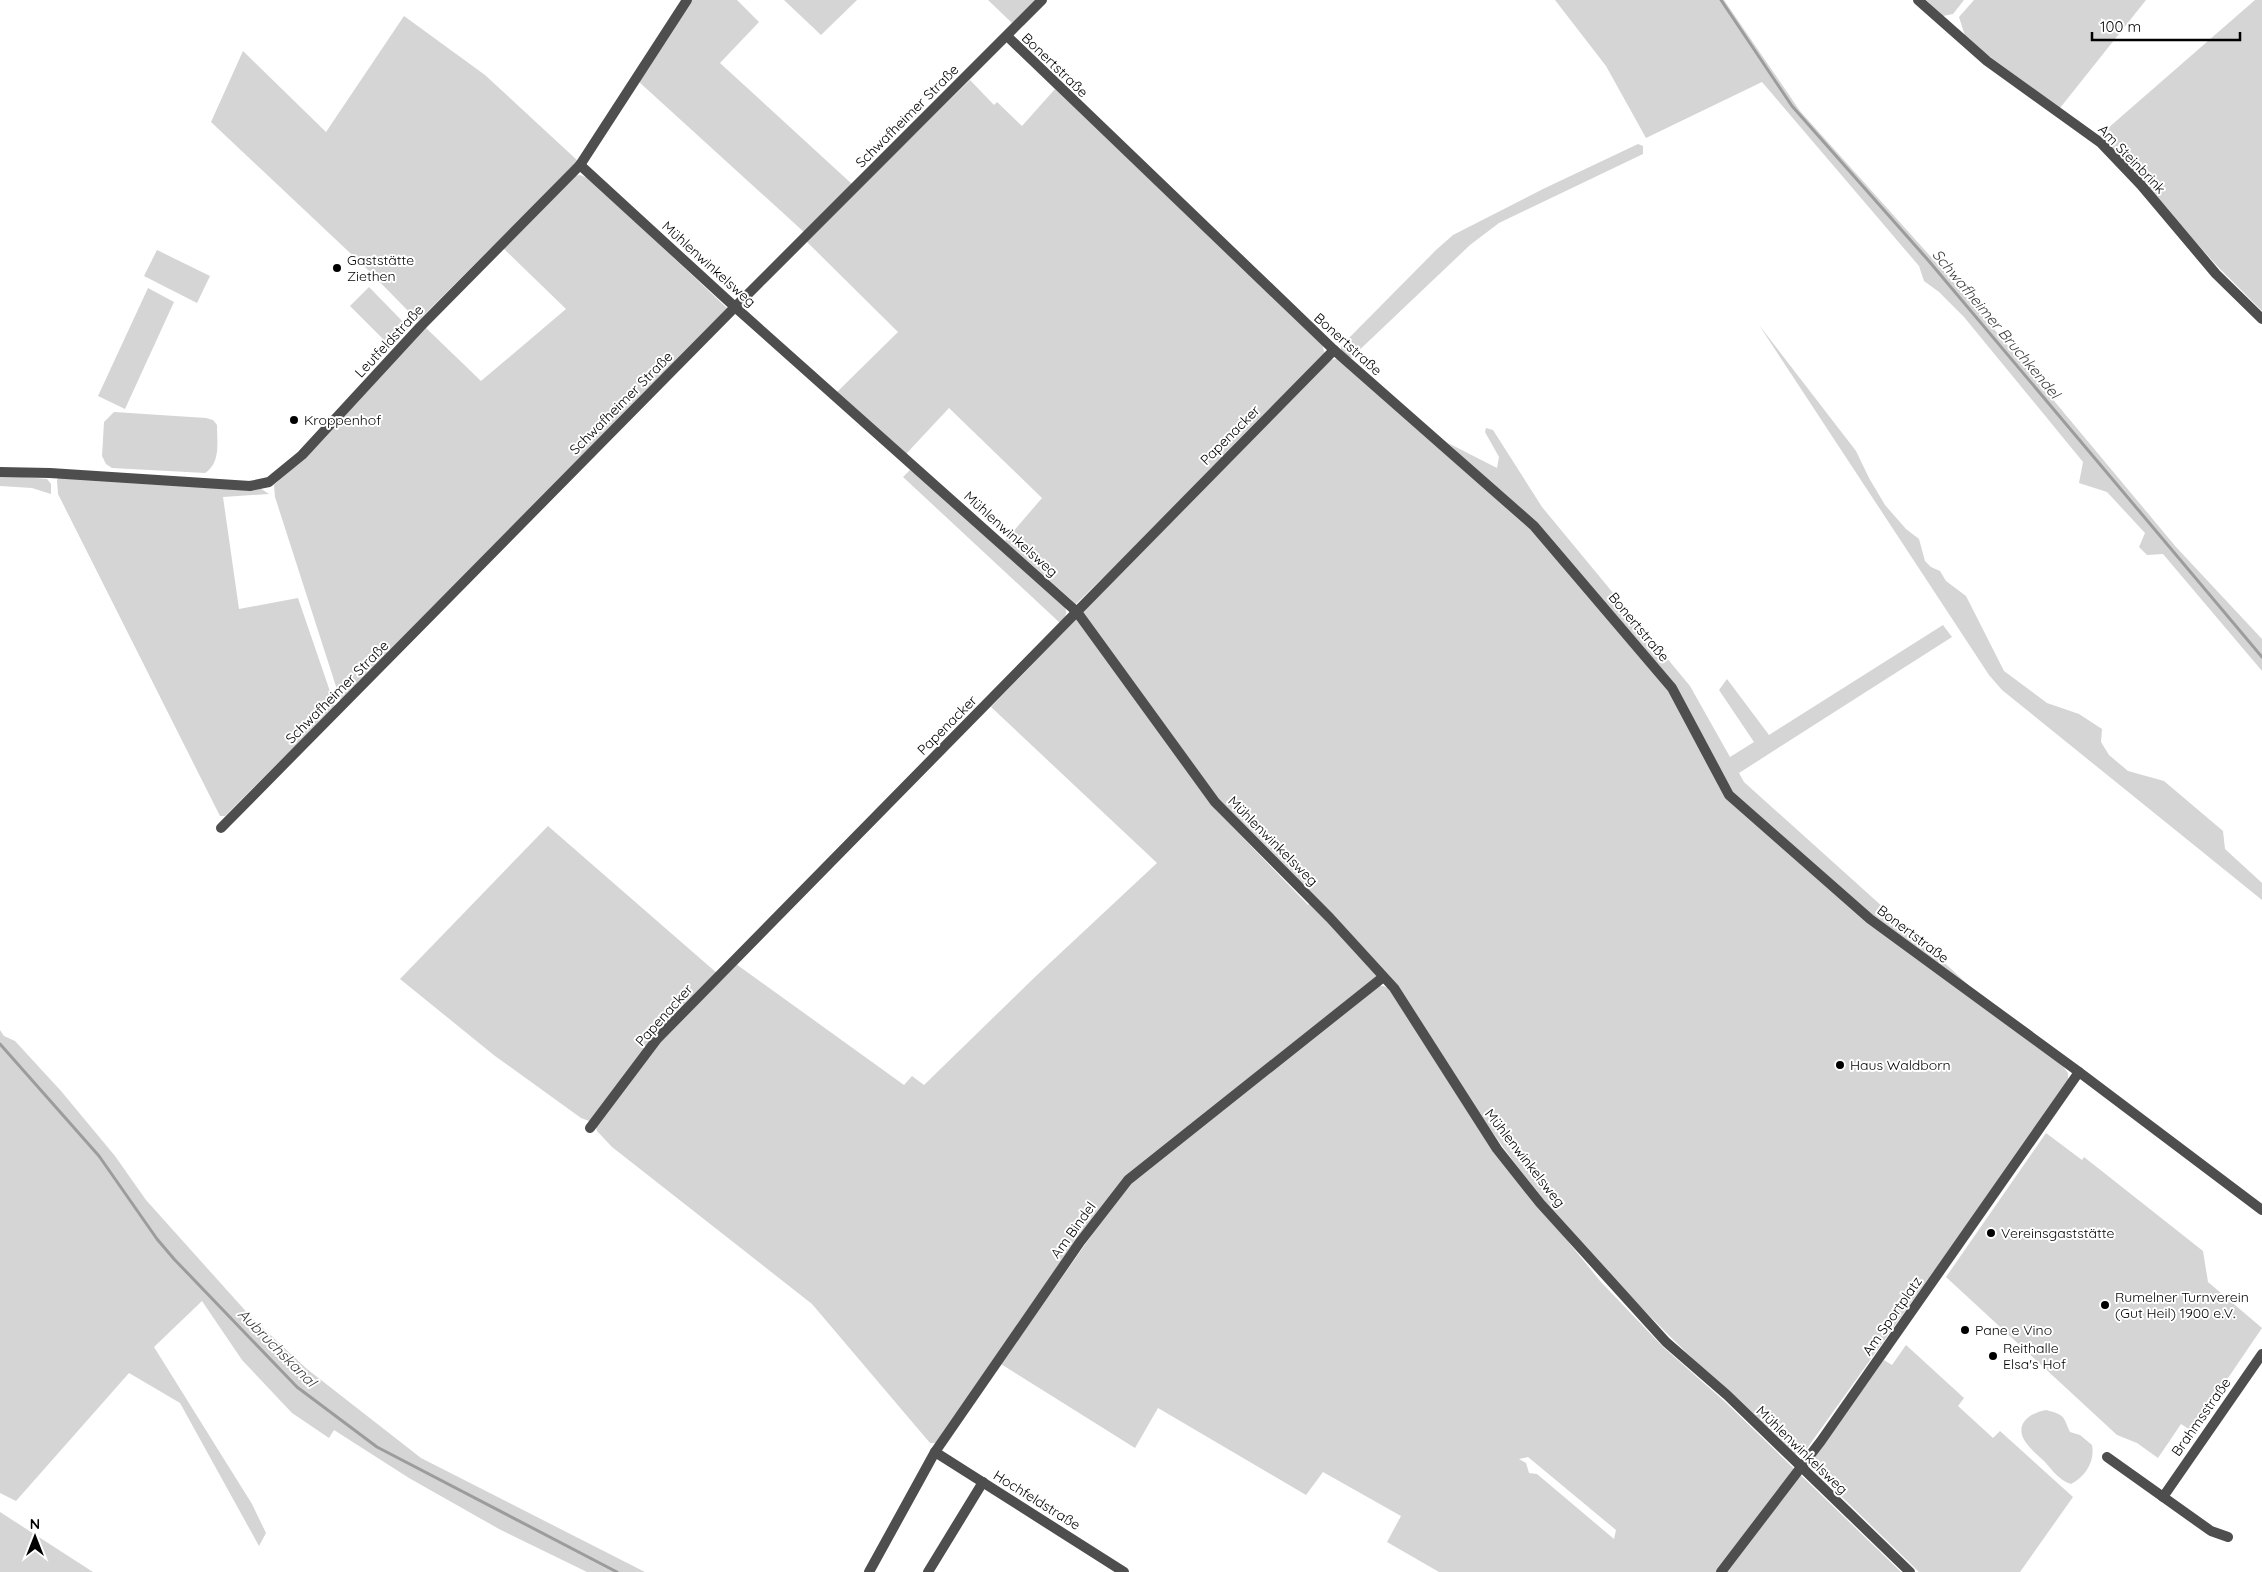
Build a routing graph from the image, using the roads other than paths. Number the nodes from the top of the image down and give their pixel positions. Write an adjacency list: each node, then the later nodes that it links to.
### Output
1 (687, 0): 5 (street, Leutfeldstraße)
2 (1042, 0): 4 (street, Schwafheimer Straße)
3 (1918, 0): 7 (street, Am Steinbrink)
4 (1006, 36): 6 (street, Schwafheimer Straße); 8 (street, Bonertstraße)
5 (580, 165): 6 (street, Mühlenwinkelsweg); 9 (street, Leutfeldstraße)
6 (735, 307): 10 (street, Mühlenwinkelsweg); 11 (street, Schwafheimer Straße)
7 (2262, 319)
8 (1334, 350): 10 (street, Papenacker); 13 (street, Bonertstraße)
9 (0, 472)
10 (1077, 612): 12 (street, Mühlenwinkelsweg); 14 (street, Papenacker)
11 (222, 828)
12 (1382, 978): 17 (street, Am Bindel); 19 (street, Mühlenwinkelsweg)
13 (2079, 1072): 15 (street, Bonertstraße); 19 (street, Am Sportplatz)
14 (590, 1128)
15 (2262, 1210)
16 (2262, 1354): 21 (street, Brahmsstraße)
17 (935, 1452): 20 (street, Hochfeldstraße); 23 (street, Am Bindel)
18 (2107, 1457): 21 (street)
19 (1801, 1467): 26 (street, Am Sportplatz); 27 (street, Mühlenwinkelsweg)
20 (983, 1482): 24 (street); 25 (street, Hochfeldstraße)
21 (2163, 1497): 22 (street)
22 (2228, 1537)
23 (869, 1572)
24 (928, 1572)
25 (1124, 1572)
26 (1721, 1572)
27 (1910, 1572)

